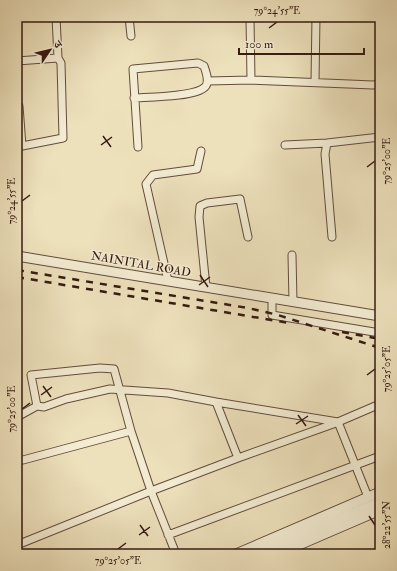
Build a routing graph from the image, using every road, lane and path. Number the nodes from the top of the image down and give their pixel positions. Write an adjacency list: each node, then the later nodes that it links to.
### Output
1 (56, 17): 6 (street)
2 (129, 17): 5 (street)
3 (236, 17): 8 (street)
4 (316, 17): 10 (street)
5 (130, 36)
6 (58, 58): 7 (street); 17 (street)
7 (17, 60)
8 (251, 80): 9 (street); 10 (street)
9 (208, 81): 12 (street); 12 (street)
10 (315, 82): 11 (street)
11 (380, 84)
12 (134, 98): 18 (street)
13 (20, 106): 17 (street)
14 (380, 137): 15 (street)
15 (327, 143): 16 (street); 21 (street)
16 (285, 145)
17 (19, 147)
18 (138, 147)
19 (201, 151): 24 (street)
20 (248, 237): 25 (street)
21 (332, 237)
22 (292, 255): 27 (street)
23 (17, 256): 24 (street, NAINITAL ROAD)
24 (168, 281): 25 (street, NAINITAL ROAD)
25 (206, 287): 26 (street, NAINITAL ROAD)
26 (272, 298): 27 (street, NAINITAL ROAD); 29 (street)
27 (293, 302): 28 (street, NAINITAL ROAD)
28 (380, 316)
29 (380, 333)
30 (121, 391): 31 (street); 33 (street); 33 (street); 36 (street)
31 (216, 402): 35 (street); 38 (street)
32 (380, 404): 35 (street)
33 (37, 406): 34 (street)
34 (17, 417)
35 (338, 422): 38 (street); 40 (street)
36 (131, 431): 39 (street); 41 (street)
37 (380, 456): 40 (street)
38 (238, 458): 41 (street)
39 (23, 460)
40 (354, 466): 43 (street); 46 (street)
41 (151, 491): 46 (street); 47 (street)
42 (380, 492): 43 (street)
43 (368, 497): 49 (street)
44 (380, 502): 50 (main road)
45 (380, 510): 51 (street)
46 (168, 535): 48 (street)
47 (17, 546)
48 (176, 554)
49 (236, 554)
50 (257, 554)
51 (278, 554)

